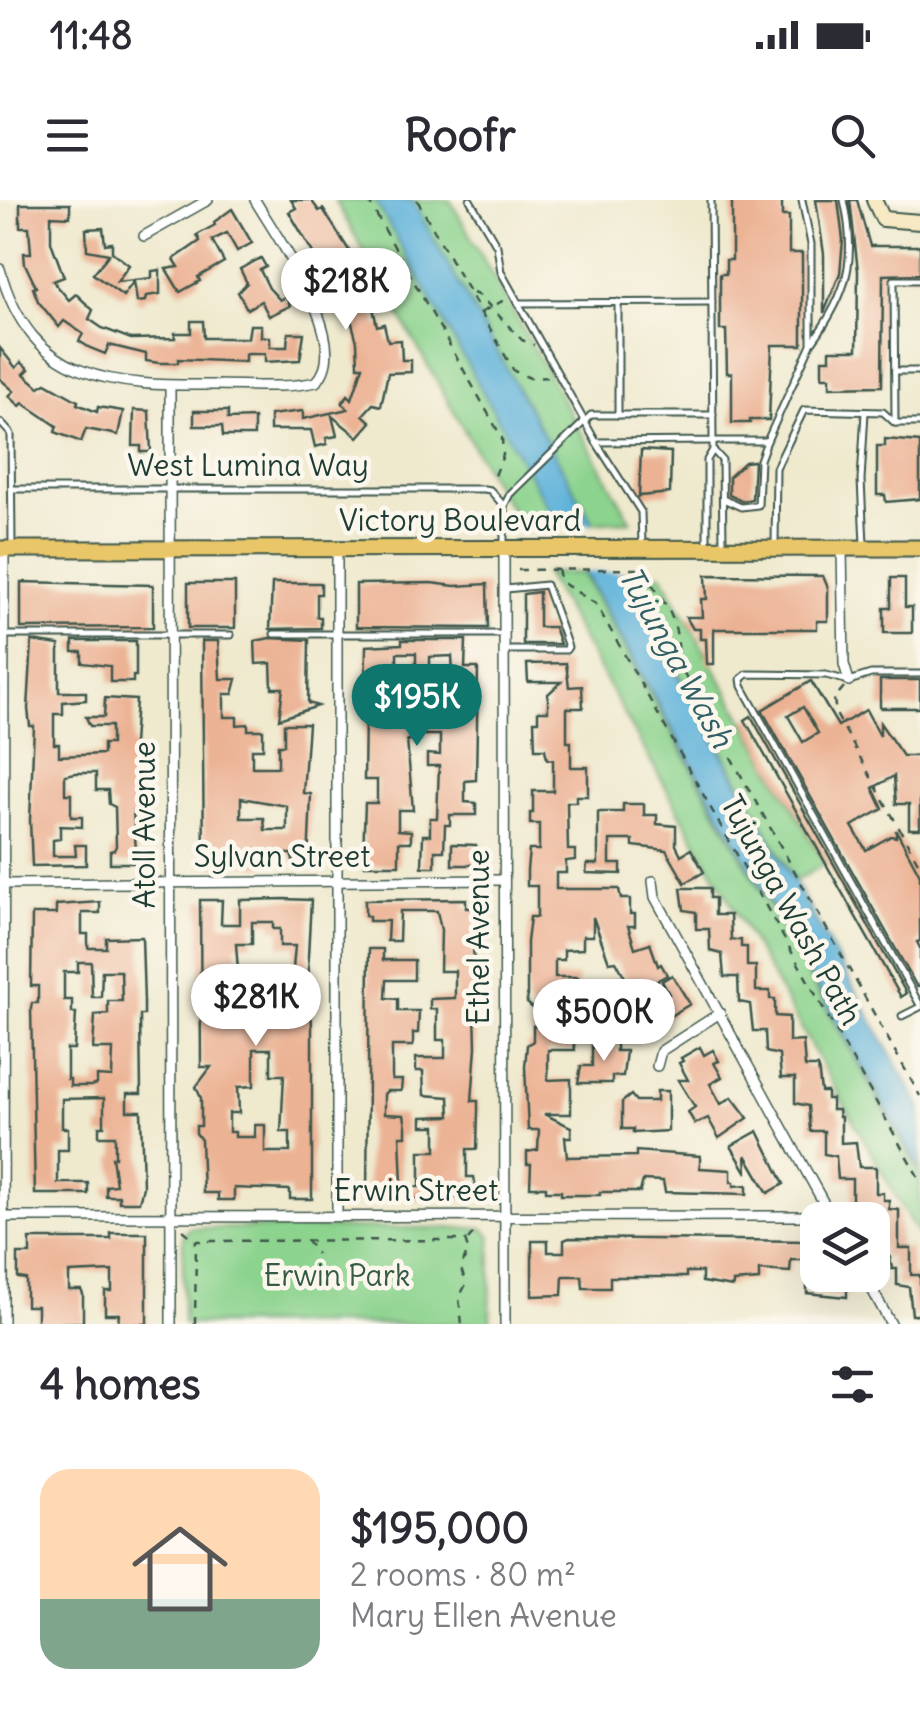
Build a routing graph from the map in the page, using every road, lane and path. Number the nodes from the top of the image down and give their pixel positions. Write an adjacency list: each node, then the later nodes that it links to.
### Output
1 (208, 200): 11 (street)
2 (255, 200): 26 (street)
3 (368, 200): 40 (path)
4 (417, 200): 14 (path)
5 (470, 200): 15 (lane)
6 (711, 200): 17 (lane)
7 (802, 200): 22 (lane)
8 (844, 200): 22 (lane)
9 (874, 200): 10 (street)
10 (920, 222)
11 (144, 236)
12 (0, 269): 26 (street)
13 (920, 280): 23 (lane)
14 (470, 293): 19 (path); 20 (path)
15 (513, 295): 18 (lane); 19 (path)
16 (618, 302): 17 (lane); 18 (lane); 28 (lane)
17 (712, 302): 29 (lane)
18 (518, 303): 21 (lane)
19 (491, 307): 20 (path); 21 (path)
20 (480, 312): 25 (path)
21 (540, 344): 25 (lane)
22 (812, 344): 35 (lane)
23 (894, 371): 24 (lane); 32 (lane)
24 (920, 371)
25 (558, 375): 31 (lane)
26 (170, 386): 39 (street, Atoll Avenue)
27 (865, 412): 32 (lane); 45 (lane); 49 (lane)
28 (618, 415): 29 (lane); 31 (lane)
29 (713, 416): 34 (lane)
30 (0, 422): 38 (lane)
31 (585, 422): 36 (lane); 44 (lane)
32 (895, 423): 33 (lane)
33 (920, 423)
34 (713, 441): 35 (lane); 36 (lane); 37 (lane)
35 (766, 441): 41 (lane)
36 (596, 442): 47 (lane)
37 (713, 450): 41 (lane); 48 (lane)
38 (12, 489): 39 (lane, West Lumina Way); 43 (lane)
39 (170, 489): 40 (lane, West Lumina Way); 53 (street, Atoll Avenue)
40 (487, 489): 44 (lane)
41 (723, 499): 48 (lane)
42 (0, 503): 43 (lane)
43 (12, 503): 52 (lane)
44 (504, 506): 54 (lane)
45 (864, 547): 50 (main road, Victory Boulevard); 51 (main road, Victory Boulevard)
46 (337, 548): 53 (main road, Victory Boulevard); 54 (main road, Victory Boulevard); 59 (street)
47 (634, 548): 48 (main road, Victory Boulevard); 54 (main road, Victory Boulevard)
48 (715, 548): 49 (main road, Victory Boulevard)
49 (775, 548): 50 (main road, Victory Boulevard)
50 (842, 548): 66 (street)
51 (920, 548)
52 (5, 549): 53 (main road, Victory Boulevard); 61 (street)
53 (170, 549): 62 (street, Atoll Avenue)
54 (504, 549): 57 (street, Ethel Avenue)
55 (558, 569): 56 (path, Tujunga Wash Path); 78 (path, Tujunga Wash Path); 79 (path, Tujunga Wash Path)
56 (518, 570)
57 (504, 590): 60 (street, Ethel Avenue); 64 (lane)
58 (274, 634): 59 (lane)
59 (338, 634): 60 (lane); 69 (street)
60 (505, 634): 64 (street, Ethel Avenue)
61 (2, 635): 62 (lane); 72 (street)
62 (170, 636): 63 (lane); 71 (street, Atoll Avenue)
63 (232, 636)
64 (504, 650): 68 (street, Ethel Avenue)
65 (920, 674): 66 (lane)
66 (849, 682): 67 (path); 73 (lane)
67 (920, 866)
68 (504, 880): 69 (street, Sylvan Street); 84 (street, Ethel Avenue)
69 (338, 881): 71 (street, Sylvan Street); 83 (street)
70 (652, 881): 75 (street)
71 (170, 882): 72 (street, Sylvan Street); 82 (street, Atoll Avenue)
72 (2, 884): 81 (street)
73 (917, 992): 74 (lane)
74 (920, 1006): 76 (lane)
75 (720, 1014): 77 (street); 80 (street)
76 (902, 1016)
77 (656, 1066)
78 (920, 1096)
79 (920, 1180)
80 (823, 1202)
81 (1, 1216): 82 (street, Erwin Street); 93 (street)
82 (170, 1216): 83 (street, Erwin Street); 94 (street, Atoll Avenue)
83 (337, 1216): 84 (street, Erwin Street)
84 (504, 1216): 85 (street, Erwin Street); 97 (street, Ethel Avenue)
85 (800, 1218)
86 (478, 1226): 90 (path)
87 (182, 1230): 89 (path)
88 (305, 1239): 89 (path); 90 (path); 91 (path)
89 (196, 1241): 95 (path)
90 (466, 1242): 96 (path)
91 (317, 1254)
92 (873, 1292): 98 (street)
93 (3, 1324)
94 (172, 1324)
95 (195, 1324)
96 (462, 1324)
97 (505, 1324)
98 (891, 1324)

